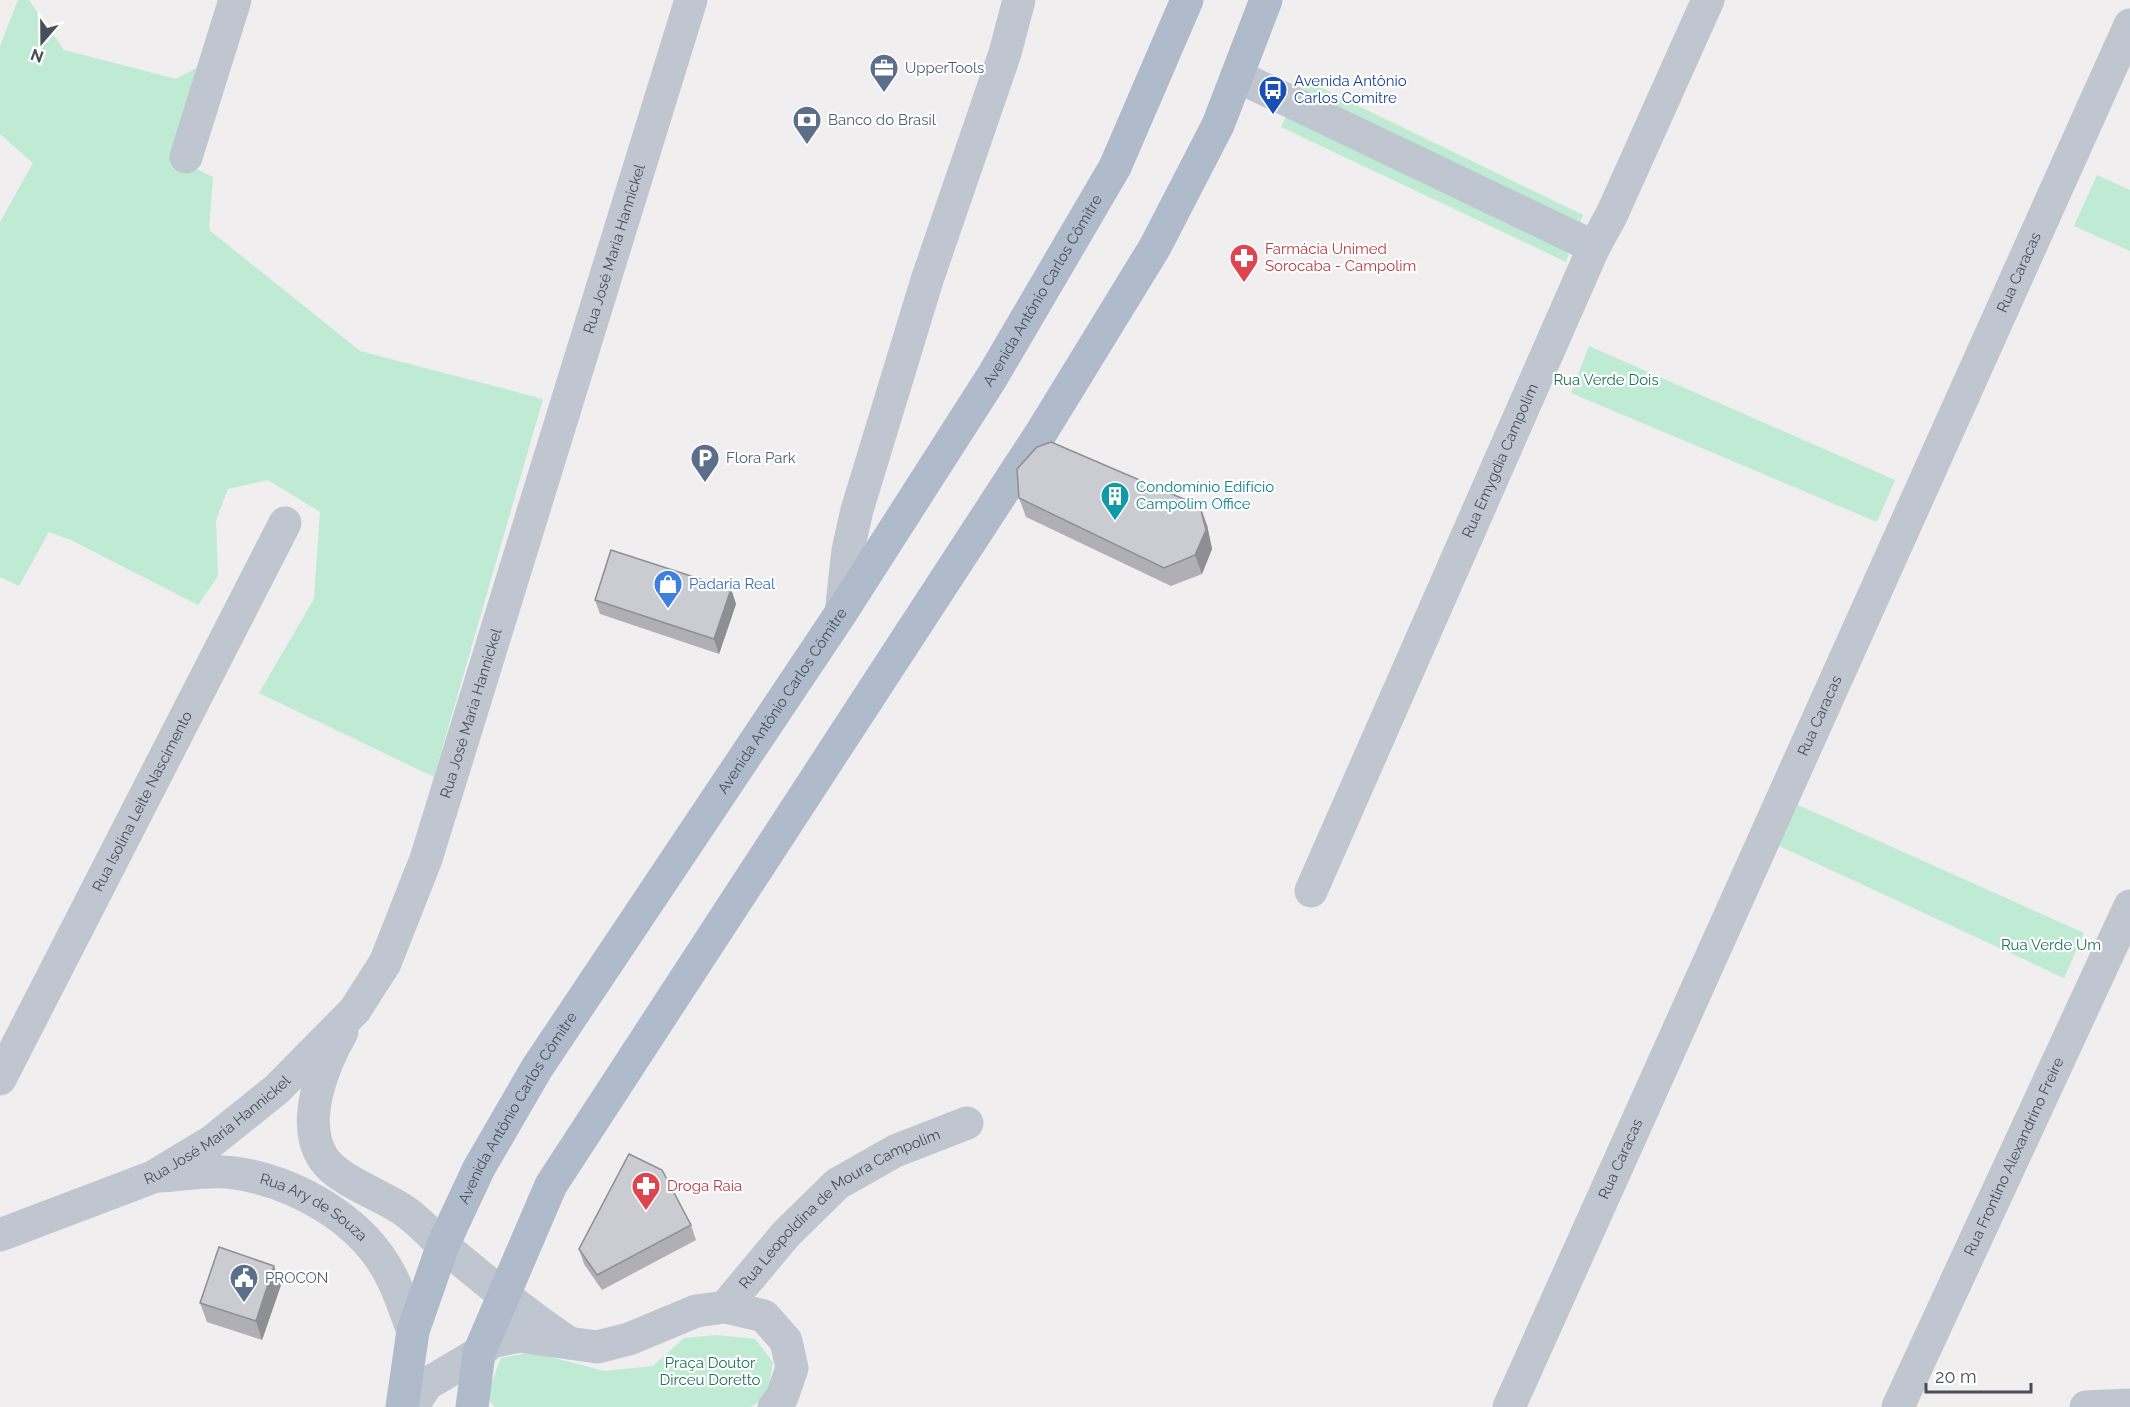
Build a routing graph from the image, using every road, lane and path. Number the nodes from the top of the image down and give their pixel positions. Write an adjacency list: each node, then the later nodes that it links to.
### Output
1 (235, 0): 9 (street)
2 (691, 0): 15 (street, Rua José Maria Hannickel)
3 (1019, 0): 12 (street)
4 (1187, 0): 12 (main road, Avenida Antônio Carlos Cômitre)
5 (1266, 0): 8 (main road)
6 (1708, 0): 10 (street, Rua Emygdia Campolim)
7 (2130, 25): 31 (street, Rua Caracas)
8 (1237, 76): 10 (street); 21 (main road)
9 (186, 157)
10 (1594, 247): 13 (street, Rua Emygdia Campolim)
11 (285, 523): 16 (street, Rua Isolina Leite Nascimento)
12 (841, 613): 20 (main road, Avenida Antônio Carlos Cômitre)
13 (1311, 891)
14 (2130, 906): 32 (street, Rua Frontino Alexandrino Freire)
15 (355, 1010): 18 (street, Rua José Maria Hannickel); 20 (street)
16 (0, 1079)
17 (967, 1123): 22 (street, Rua Leopoldina de Moura Campolim)
18 (153, 1177): 19 (street, Rua José Maria Hannickel); 23 (street, Rua Ary de Souza)
19 (0, 1235)
20 (443, 1245): 21 (street); 23 (main road, Avenida Antônio Carlos Cômitre)
21 (503, 1294): 24 (street); 25 (main road)
22 (725, 1308): 24 (street, Rua Leopoldina de Moura Campolim); 26 (street, Rua Leopoldina de Moura Campolim)
23 (413, 1331): 28 (main road, Avenida Antônio Carlos Cômitre)
24 (571, 1344): 25 (street, Rua Leopoldina de Moura Campolim)
25 (479, 1353): 29 (street); 30 (main road)
26 (784, 1401)
27 (2124, 1406): 33 (street)
28 (402, 1407)
29 (412, 1407)
30 (472, 1407)
31 (1509, 1407)
32 (1898, 1407)
33 (2086, 1407)

